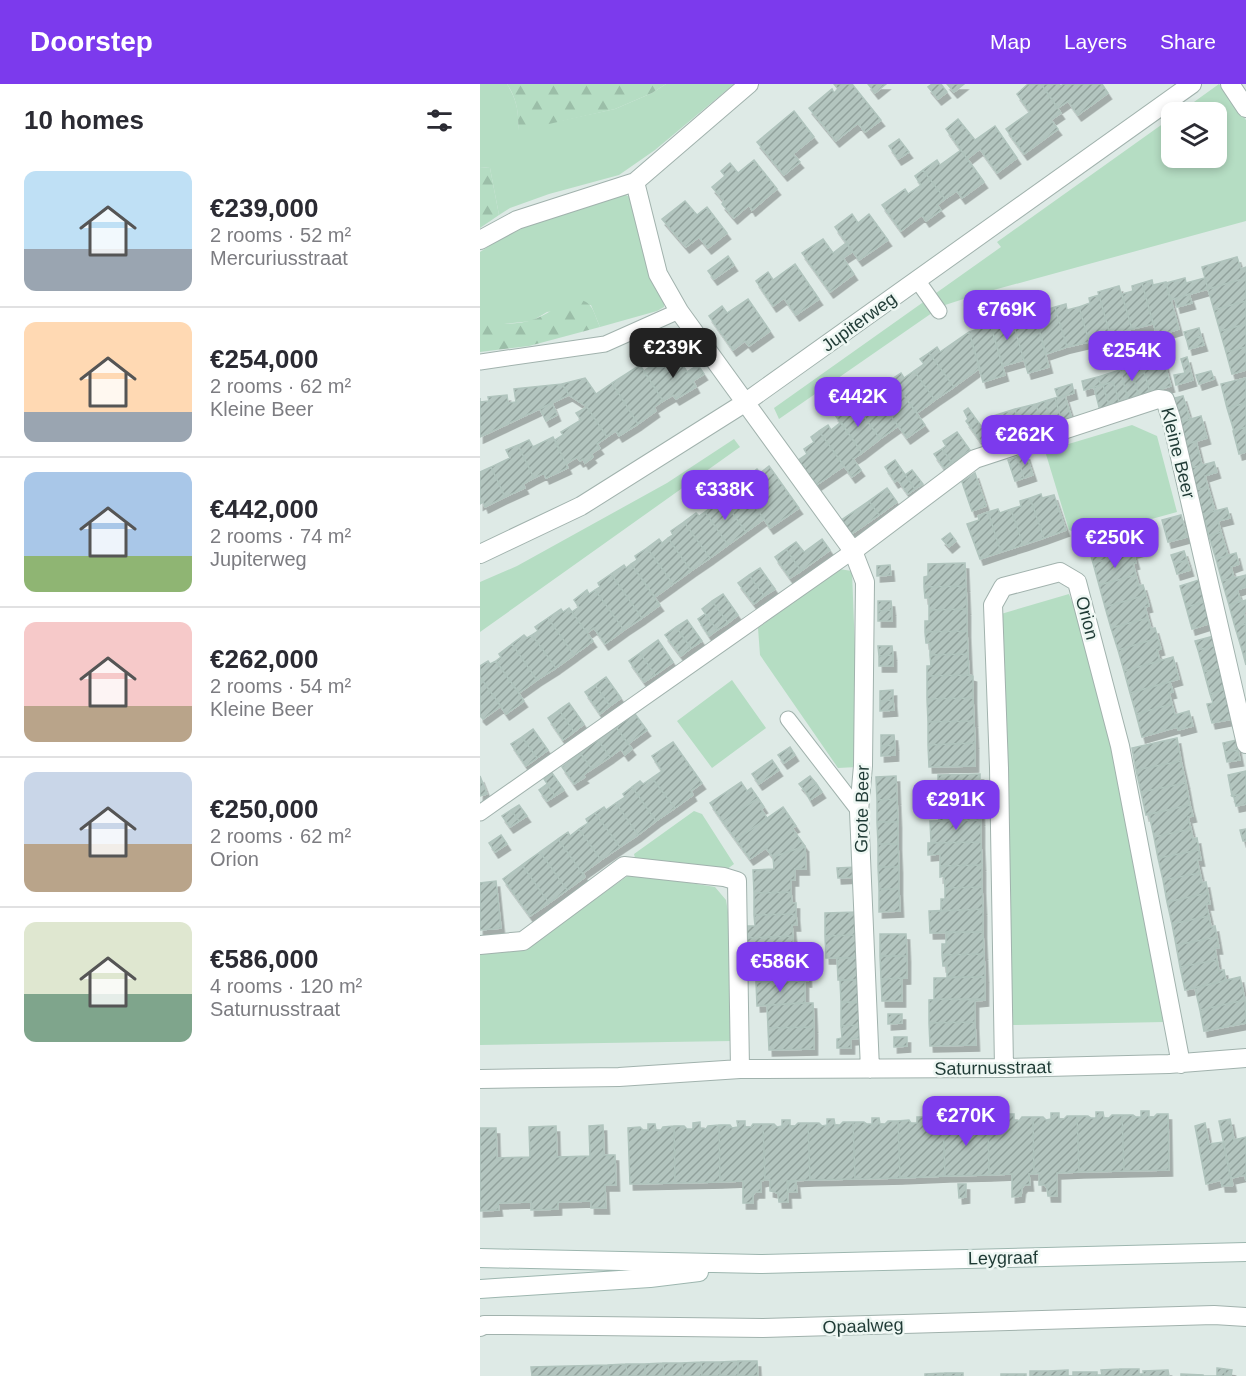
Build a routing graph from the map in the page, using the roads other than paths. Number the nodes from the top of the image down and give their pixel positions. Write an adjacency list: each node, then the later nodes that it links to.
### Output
1 (748, 84): 5 (street)
2 (1192, 84): 7 (street, Jupiterweg)
3 (1230, 84): 4 (street)
4 (1246, 108)
5 (635, 182): 6 (street); 8 (street, Grote Beer)
6 (480, 240)
7 (917, 280): 9 (lane); 11 (street, Jupiterweg)
8 (679, 311): 10 (lane); 11 (street, Grote Beer)
9 (939, 311)
10 (480, 362)
11 (746, 402): 12 (street, Grote Beer); 13 (street, Jupiterweg)
12 (852, 551): 15 (street, Kleine Beer); 16 (street, Grote Beer); 17 (lane)
13 (480, 554)
14 (788, 719): 16 (lane)
15 (1246, 744)
16 (859, 810): 23 (street, Grote Beer)
17 (480, 813)
18 (480, 945): 22 (street)
19 (1246, 1058): 20 (street, Saturnusstraat)
20 (1181, 1064): 21 (street, Saturnusstraat); 21 (street, Orion)
21 (1004, 1068): 23 (street, Saturnusstraat)
22 (740, 1069): 23 (street, Saturnusstraat); 24 (street, Saturnusstraat)
23 (870, 1069)
24 (480, 1079)
25 (1246, 1252): 27 (street, Leygraaf)
26 (480, 1258): 27 (street, Leygraaf)
27 (760, 1264): 28 (street, Leygraaf)
28 (480, 1289)
29 (1246, 1317): 30 (street, Opaalweg)
30 (480, 1327)

